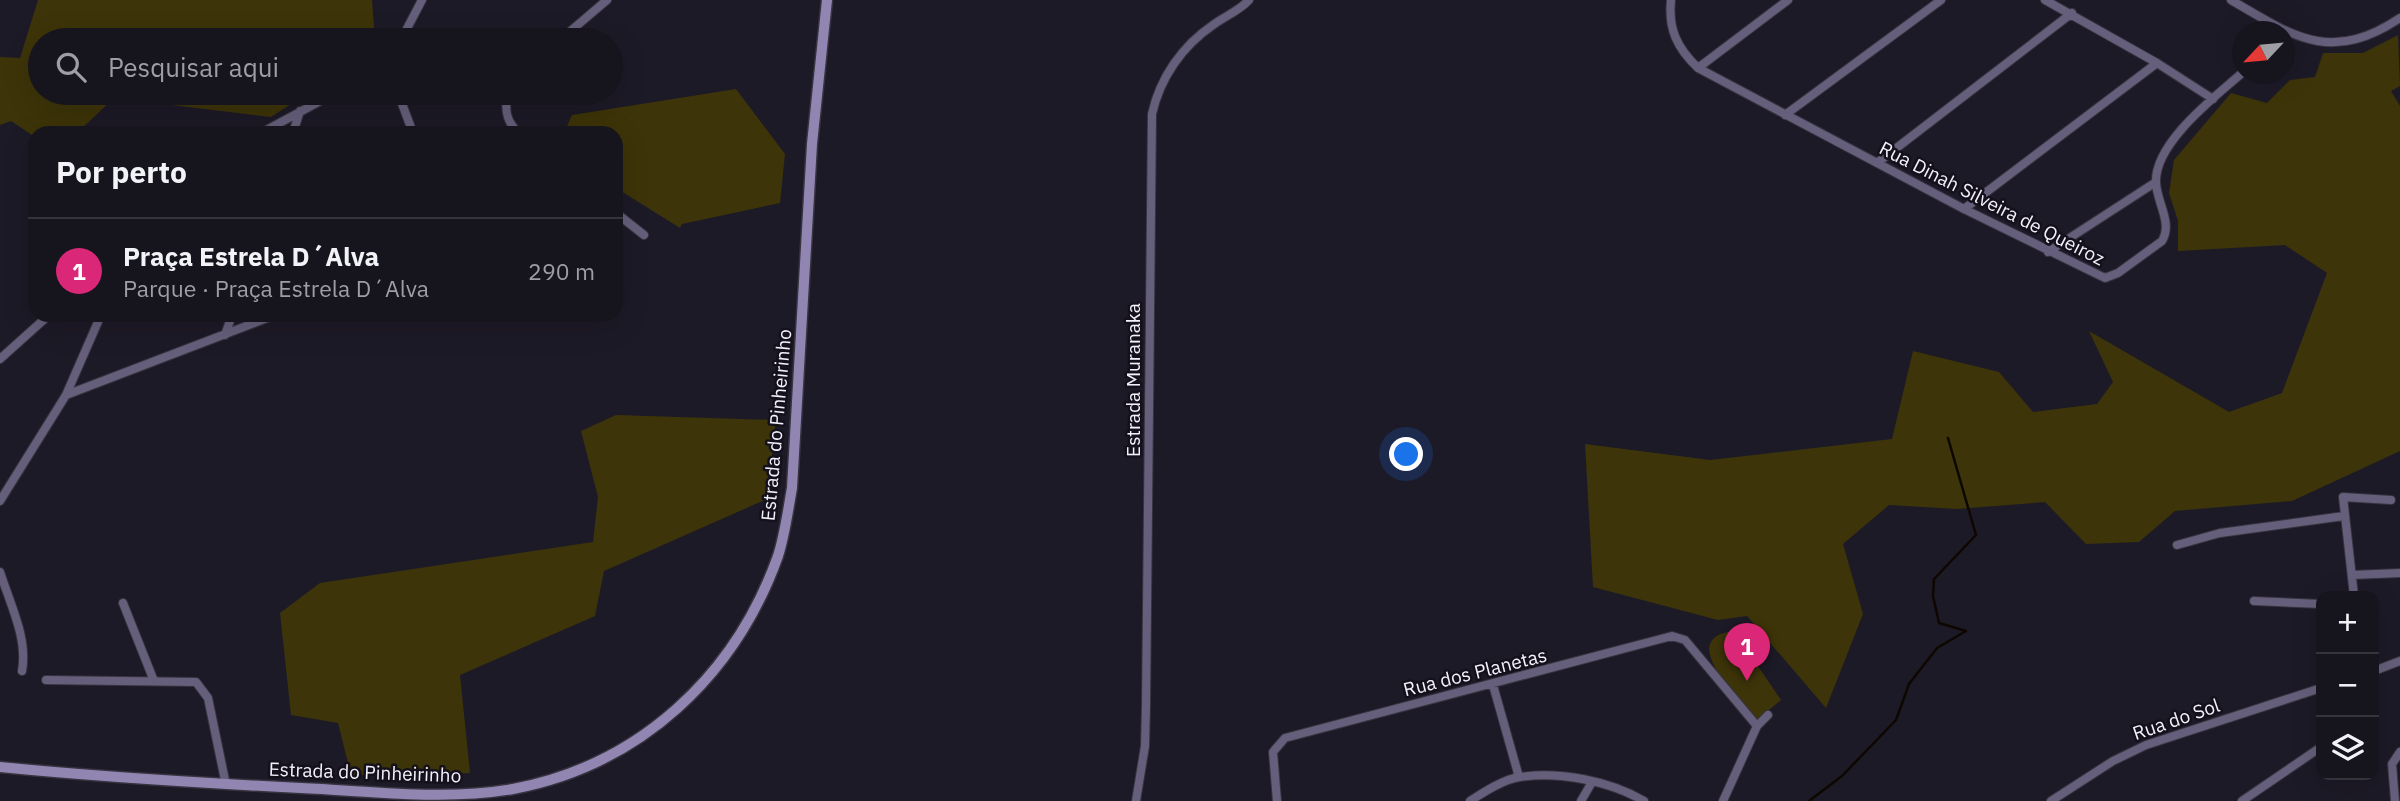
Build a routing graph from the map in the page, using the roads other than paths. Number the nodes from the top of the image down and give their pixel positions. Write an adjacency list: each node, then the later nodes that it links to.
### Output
1 (422, 0): 13 (street)
2 (607, 0): 14 (street)
3 (827, 0): 67 (main road, Estrada do Pinheirinho)
4 (1249, 0): 68 (street, Estrada Muranaka)
5 (1671, 0): 17 (street)
6 (1788, 0): 17 (street)
7 (1941, 0): 24 (street)
8 (2045, 0): 10 (street)
9 (2231, 0): 12 (street)
10 (2072, 13): 16 (street); 29 (street)
11 (2400, 18): 15 (street)
12 (2264, 21)
13 (407, 28)
14 (574, 28)
15 (2295, 37)
16 (2157, 63): 19 (street); 31 (street)
17 (1698, 68): 24 (street, Rua Dinah Silveira de Queiroz)
18 (2232, 82): 19 (street)
19 (2213, 99): 30 (street)
20 (312, 105): 23 (street)
21 (403, 105): 27 (street)
22 (508, 105): 28 (street)
23 (300, 111): 25 (street); 26 (street)
24 (1785, 115): 29 (street, Rua Dinah Silveira de Queiroz)
25 (273, 126)
26 (295, 126)
27 (411, 126)
28 (513, 126)
29 (1877, 163): 31 (street, Rua Dinah Silveira de Queiroz)
30 (2156, 183): 34 (street); 34 (street, Rua Dinah Silveira de Queiroz)
31 (1964, 209): 34 (street, Rua Dinah Silveira de Queiroz)
32 (623, 218): 33 (street)
33 (644, 235)
34 (2049, 252)
35 (40, 322): 40 (street)
36 (98, 322): 41 (street)
37 (230, 322): 39 (street)
38 (258, 322): 39 (street)
39 (225, 335): 41 (street)
40 (0, 359)
41 (66, 395): 43 (street)
42 (2391, 500): 44 (street)
43 (0, 501)
44 (2344, 516): 45 (street); 48 (street)
45 (2177, 545)
46 (0, 572): 55 (street)
47 (2400, 573): 48 (street)
48 (2352, 575): 49 (street)
49 (2354, 591)
50 (2254, 601): 52 (street)
51 (123, 603): 57 (street)
52 (2316, 604)
53 (2400, 661): 54 (street)
54 (2379, 669)
55 (22, 671)
56 (47, 680): 57 (street)
57 (154, 681): 67 (street)
58 (1493, 685): 61 (street, Rua dos Planetas); 65 (street); 69 (street, Rua dos Planetas)
59 (2316, 690): 74 (street, Rua do Sol)
60 (1768, 715): 61 (street)
61 (1757, 726): 73 (street)
62 (2316, 750): 75 (street)
63 (2400, 752): 76 (street)
64 (0, 767): 67 (main road, Estrada do Pinheirinho)
65 (1519, 777): 66 (street); 70 (street)
66 (1592, 782): 71 (street); 72 (street)
67 (226, 785)
68 (1136, 801)
69 (1278, 801)
70 (1470, 801)
71 (1581, 801)
72 (1644, 801)
73 (1723, 801)
74 (2051, 801)
75 (2242, 801)
76 (2395, 801)

